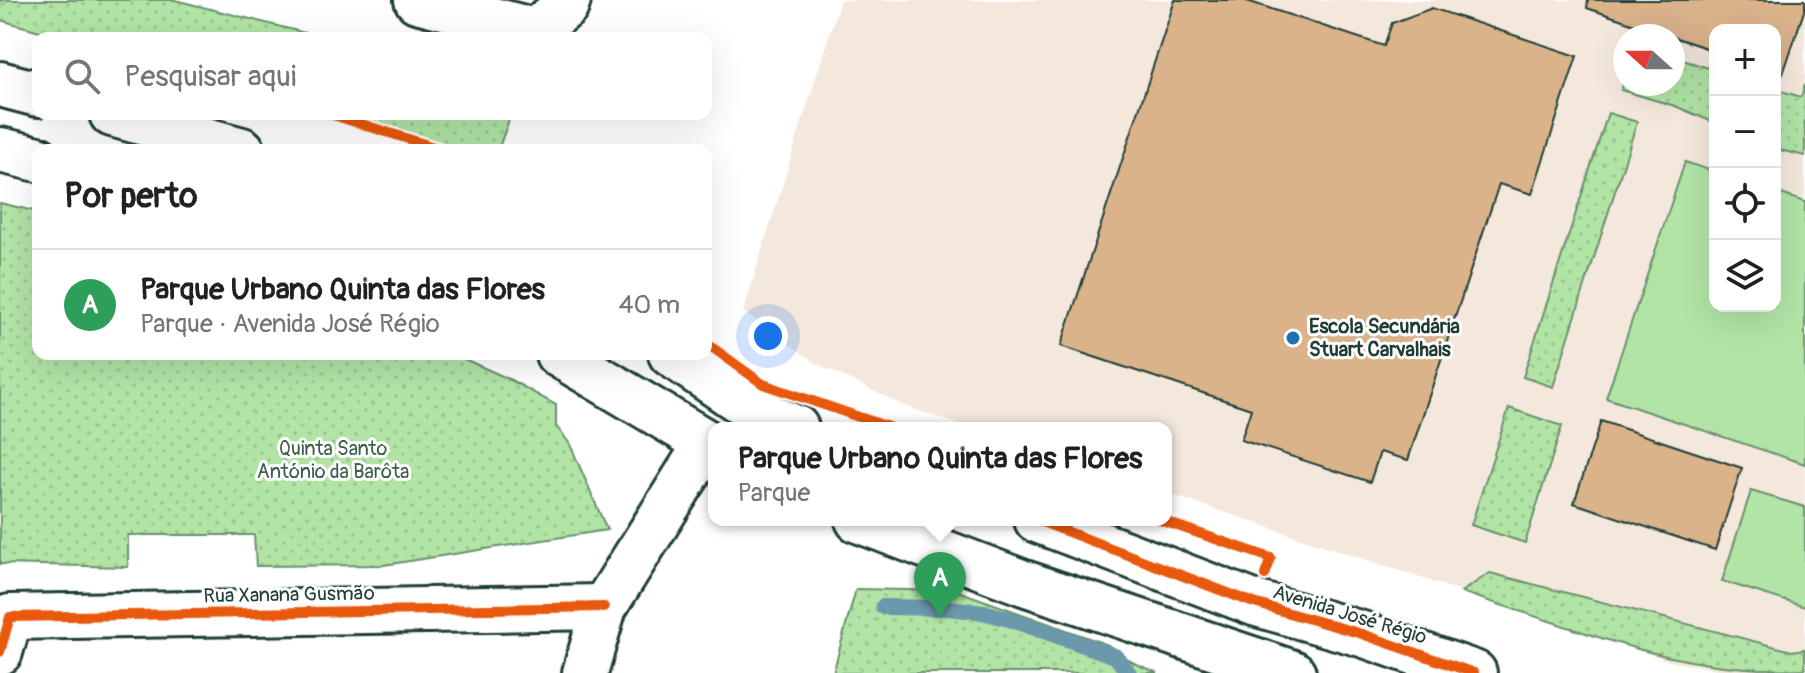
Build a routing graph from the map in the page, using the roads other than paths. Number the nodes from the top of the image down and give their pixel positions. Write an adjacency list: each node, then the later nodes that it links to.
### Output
1 (417, 0): 2 (street)
2 (568, 0)
3 (0, 84): 4 (street)
4 (32, 92)
5 (134, 120): 6 (street)
6 (220, 144)
7 (0, 150): 8 (street)
8 (32, 158)
9 (568, 360): 12 (street)
10 (680, 360): 11 (street)
11 (782, 422)
12 (708, 444)
13 (708, 448): 16 (street)
14 (874, 526): 19 (street)
15 (1053, 526): 20 (street, Avenida José Régio)
16 (604, 607): 17 (street, Rua Xanana Gusmão); 18 (street)
17 (0, 652)
18 (585, 673)
19 (1293, 673)
20 (1474, 673)

